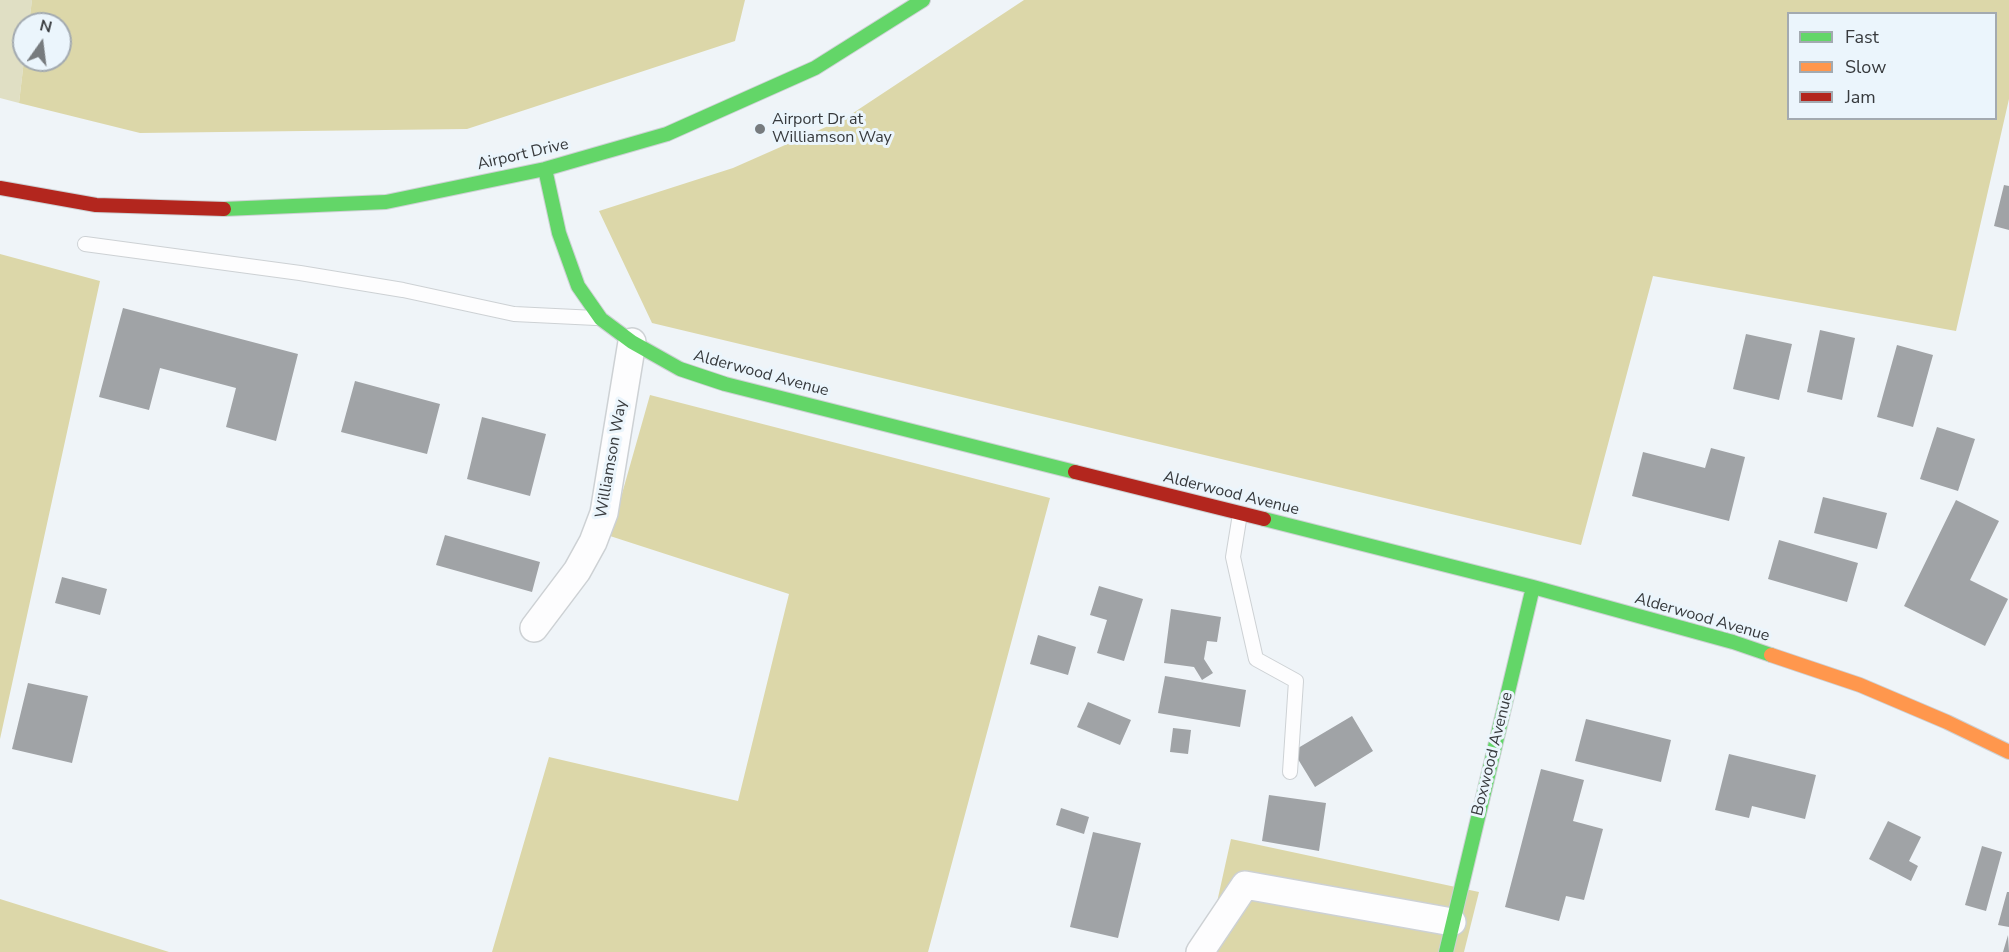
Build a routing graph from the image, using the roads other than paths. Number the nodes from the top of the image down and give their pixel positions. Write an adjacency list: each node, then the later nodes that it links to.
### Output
1 (918, 1): 2 (street, Airport Drive)
2 (545, 169): 3 (street, Airport Drive); 5 (street, Alderwood Avenue)
3 (0, 188)
4 (85, 244): 5 (lane)
5 (601, 319): 6 (street, Alderwood Avenue)
6 (632, 342): 7 (street, Alderwood Avenue); 9 (street, Williamson Way)
7 (1240, 514): 8 (street, Alderwood Avenue); 11 (lane)
8 (1533, 587): 10 (street, Alderwood Avenue); 12 (street, Boxwood Avenue)
9 (534, 628)
10 (2009, 752)
11 (1290, 772)
12 (1452, 922): 13 (street); 14 (street, Boxwood Avenue)
13 (1200, 952)
14 (1446, 952)

